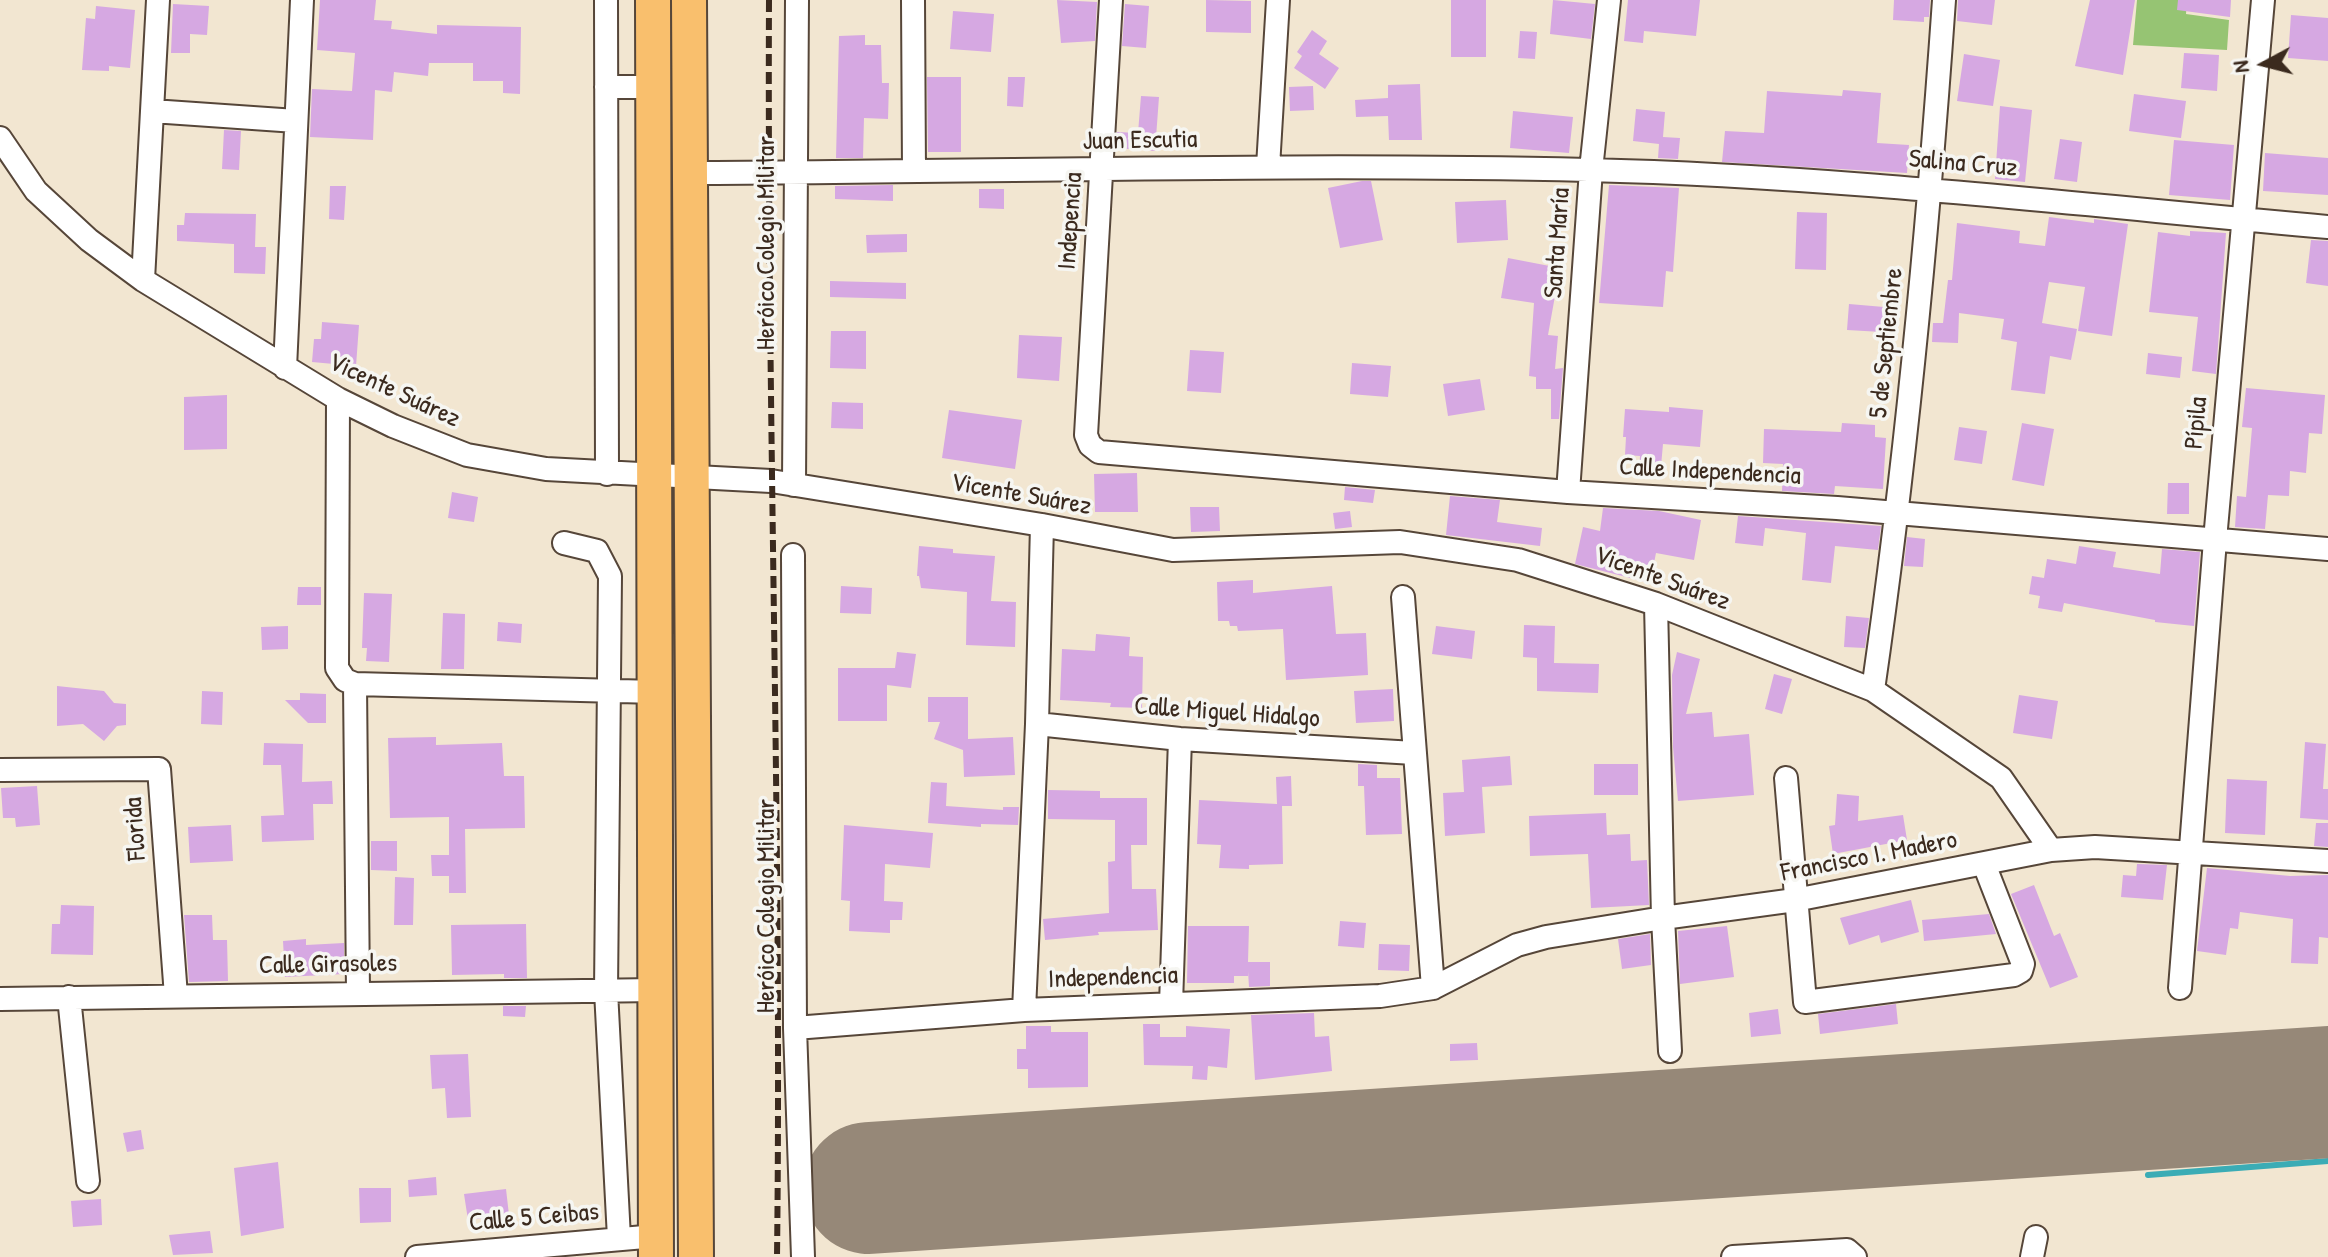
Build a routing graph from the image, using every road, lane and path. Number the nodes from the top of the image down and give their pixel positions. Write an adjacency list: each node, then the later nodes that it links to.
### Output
1 (158, 0): 15 (street)
2 (302, 0): 16 (street)
3 (606, 0): 13 (street)
4 (653, 0): 14 (main road)
5 (689, 0): 22 (main road)
6 (797, 0): 23 (street, Heróico Colegio Militar)
7 (913, 0): 21 (street)
8 (1111, 0): 19 (street, Indepencia)
9 (1278, 0): 18 (street)
10 (1609, 0): 20 (street, Santa María)
11 (1944, 0): 24 (street, 5 de Septiembre)
12 (2263, 0): 25 (street, Pípila)
13 (606, 87): 14 (street); 31 (street)
14 (654, 87): 32 (main road)
15 (152, 111): 16 (street); 27 (street)
16 (296, 121): 28 (street)
17 (0, 138): 27 (street, Vicente Suárez)
18 (1268, 167): 19 (street, Juan Escutia); 20 (street, Juan Escutia)
19 (1103, 170): 21 (street, Juan Escutia); 30 (street, Indepencia)
20 (1591, 170): 24 (street, Salina Cruz); 35 (street, Santa María)
21 (914, 171): 23 (street, Juan Escutia)
22 (690, 173): 23 (street, Juan Escutia); 33 (main road)
23 (795, 173): 34 (street, Heróico Colegio Militar)
24 (1931, 188): 25 (street, Salina Cruz); 36 (street, 5 de Septiembre)
25 (2243, 219): 26 (street, Salina Cruz); 38 (street, Pípila)
26 (2328, 227)
27 (143, 280): 28 (street, Vicente Suárez)
28 (285, 368): 29 (street, Vicente Suárez)
29 (338, 399): 31 (street, Vicente Suárez); 44 (street)
30 (1090, 445): 35 (street, Calle Independencia)
31 (607, 474): 32 (street, Vicente Suárez)
32 (655, 475): 33 (street, Vicente Suárez); 47 (main road)
33 (692, 475): 34 (street, Vicente Suárez); 77 (main road)
34 (794, 485): 37 (street, Vicente Suárez)
35 (1568, 492): 36 (street, Calle Independencia)
36 (1898, 513): 38 (street, Calle Independencia); 45 (street, 5 de Septiembre)
37 (1042, 525): 43 (street, Vicente Suárez); 48 (street)
38 (2215, 540): 40 (street, Calle Independencia); 54 (street, Pípila)
39 (564, 543): 46 (street)
40 (2328, 549)
41 (793, 555): 69 (street, Heróico Colegio Militar)
42 (1403, 597): 50 (street)
43 (1656, 604): 45 (street, Vicente Suárez); 58 (street)
44 (355, 684): 46 (street); 63 (street)
45 (1873, 690): 53 (street, Vicente Suárez)
46 (609, 691): 47 (street); 62 (street)
47 (656, 692): 61 (main road)
48 (1037, 724): 49 (street, Calle Miguel Hidalgo); 68 (street)
49 (1180, 739): 50 (street, Calle Miguel Hidalgo); 67 (street)
50 (1414, 753): 59 (street)
51 (0, 770): 64 (street, Florida)
52 (1786, 778): 57 (street)
53 (2051, 850): 54 (street, Francisco I. Madero); 56 (street, Francisco I. Madero)
54 (2193, 852): 55 (street, Francisco I. Madero); 60 (street, Pípila)
55 (2328, 861)
56 (1984, 864): 57 (street, Francisco I. Madero); 57 (street)
57 (1795, 900): 58 (street, Francisco I. Madero)
58 (1663, 918): 59 (street, Francisco I. Madero); 70 (street)
59 (1433, 988): 67 (street, Independencia)
60 (2180, 988)
61 (656, 990): 62 (street, Calle Girasoles); 73 (main road)
62 (606, 991): 63 (street, Calle Girasoles); 72 (street)
63 (358, 992): 64 (street, Calle Girasoles)
64 (176, 996): 65 (street, Calle Girasoles)
65 (69, 997): 66 (street, Calle Girasoles); 71 (street)
66 (0, 999)
67 (1171, 1004): 68 (street, Independencia)
68 (1024, 1010): 69 (street, Independencia)
69 (795, 1028): 78 (street, Heróico Colegio Militar)
70 (1670, 1051)
71 (88, 1181)
72 (619, 1238): 73 (street, Calle 5 Ceibas); 74 (street, Calle 5 Ceibas)
73 (656, 1246)
74 (556, 1250): 76 (street, Calle 5 Ceibas)
75 (1851, 1254): 79 (street)
76 (417, 1257)
77 (696, 1257)
78 (803, 1257)
79 (1733, 1257)

